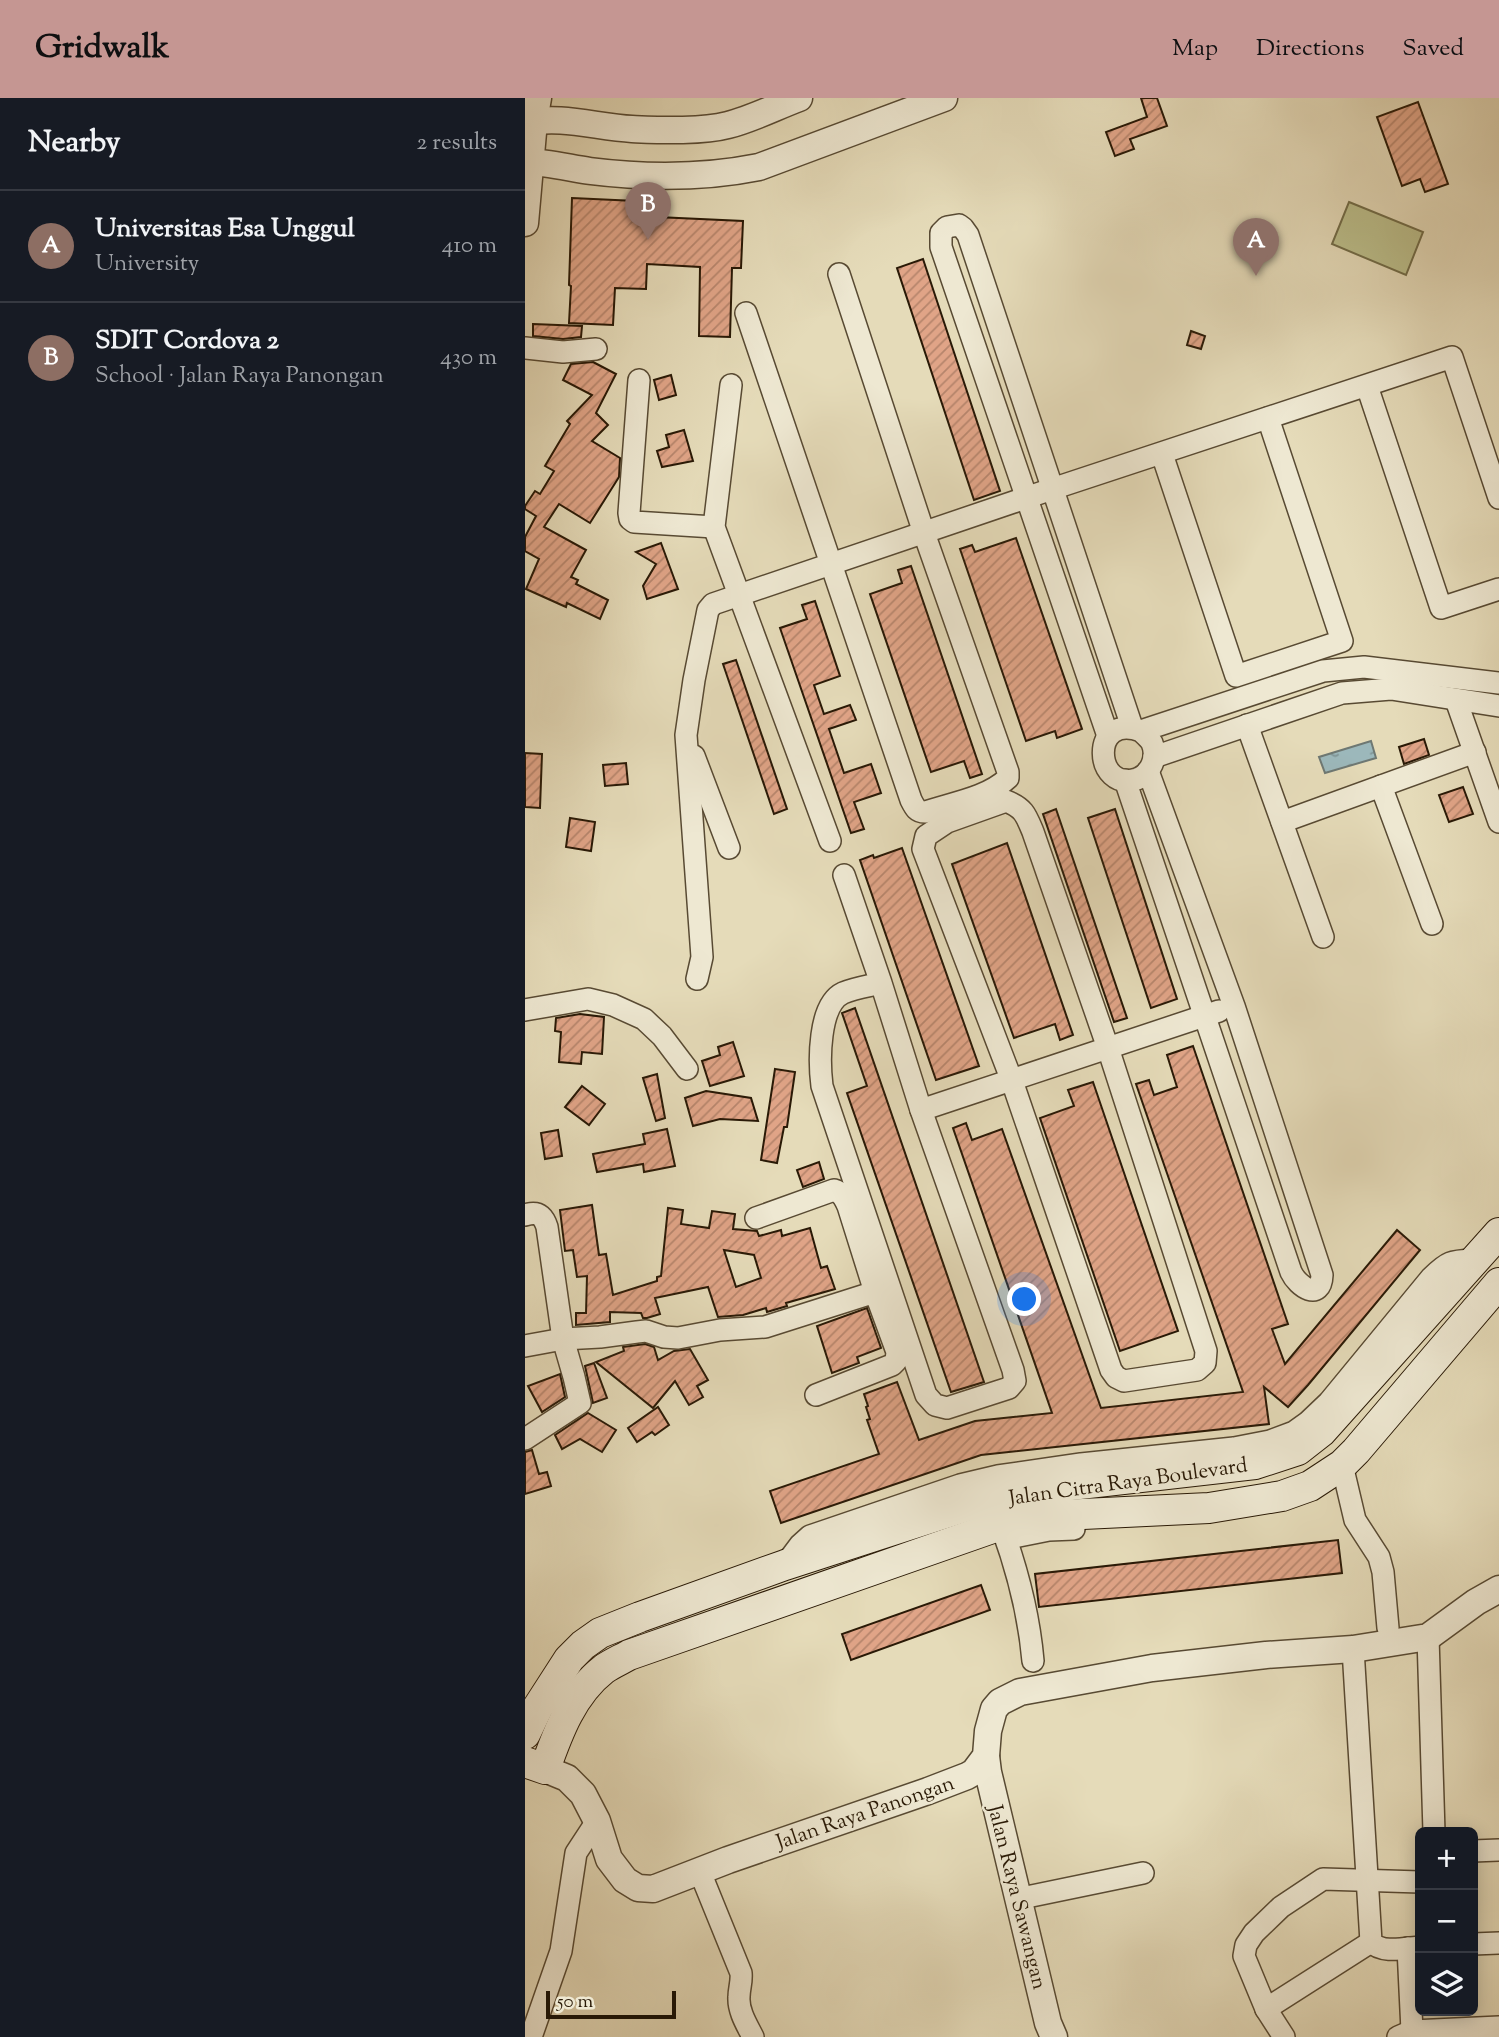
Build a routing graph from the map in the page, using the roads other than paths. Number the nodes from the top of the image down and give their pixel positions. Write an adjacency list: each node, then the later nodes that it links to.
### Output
1 (799, 98): 3 (street)
2 (944, 98): 4 (street)
3 (532, 114): 4 (street)
4 (528, 162): 5 (street)
5 (525, 223)
6 (839, 274): 19 (street)
7 (745, 313): 20 (street)
8 (525, 348): 9 (street)
9 (596, 349)
10 (639, 380): 18 (street)
11 (731, 385): 18 (street)
12 (1367, 386): 13 (street); 16 (street); 21 (street)
13 (1268, 418): 14 (street); 14 (street)
14 (1162, 454): 15 (street)
15 (1052, 489): 17 (street); 17 (street); 27 (street)
16 (1499, 498)
17 (1026, 499): 19 (street); 29 (street)
18 (714, 527): 22 (street)
19 (924, 533): 20 (street); 20 (street)
20 (830, 564): 22 (street)
21 (1499, 589)
22 (738, 595): 28 (street); 36 (street)
23 (1499, 683): 27 (street)
24 (1456, 700): 25 (street); 26 (street); 30 (street)
25 (1499, 706)
26 (1247, 725): 31 (street); 34 (street)
27 (1136, 729): 29 (street); 31 (street)
28 (685, 735): 37 (street); 41 (street)
29 (1108, 736): 32 (street)
30 (1475, 752): 33 (street); 35 (street)
31 (1151, 764): 32 (street); 43 (street)
32 (1125, 780): 45 (street)
33 (1381, 786): 34 (street); 39 (street)
34 (1282, 822): 40 (street)
35 (1499, 822)
36 (830, 841)
37 (729, 848)
38 (844, 875): 42 (street)
39 (1432, 924)
40 (1323, 937)
41 (697, 979)
42 (881, 983): 49 (street); 49 (street)
43 (1234, 1006): 45 (street); 45 (street)
44 (525, 1010): 47 (street)
45 (1205, 1016): 46 (street)
46 (1108, 1048): 48 (street); 48 (street); 48 (street)
47 (687, 1069)
48 (1012, 1081): 49 (street)
49 (921, 1110)
50 (525, 1214): 55 (street)
51 (756, 1218): 54 (street)
52 (1499, 1233): 66 (main road, Jalan Citra Raya Boulevard)
53 (1499, 1283): 59 (main road, Jalan Citra Raya Boulevard)
54 (875, 1292): 55 (street); 57 (street)
55 (563, 1339): 56 (street); 58 (street)
56 (525, 1346)
57 (817, 1395)
58 (525, 1439)
59 (1335, 1470): 60 (main road, Jalan Citra Raya Boulevard); 62 (street)
60 (1003, 1532): 65 (street); 68 (main road, Jalan Citra Raya Boulevard)
61 (1499, 1589): 63 (street)
62 (1388, 1628)
63 (1427, 1637): 64 (street); 70 (street)
64 (1353, 1650): 67 (street); 75 (street)
65 (1033, 1661)
66 (525, 1734)
67 (986, 1756): 73 (street, Jalan Raya Panongan); 77 (street, Jalan Raya Sawangan)
68 (535, 1766): 69 (street, Jalan Raya Panongan)
69 (597, 1821): 73 (street, Jalan Raya Panongan); 85 (street)
70 (1434, 1827)
71 (1499, 1850): 72 (street)
72 (1478, 1851)
73 (700, 1872): 86 (street)
74 (1143, 1873): 77 (street)
75 (1367, 1881): 76 (street); 78 (street); 82 (street)
76 (1415, 1881)
77 (1017, 1899): 87 (street, Jalan Raya Sawangan)
78 (1371, 1942): 81 (street); 82 (street)
79 (1499, 1943): 80 (street)
80 (1478, 1944)
81 (1414, 1948): 84 (street)
82 (1266, 2009): 88 (street)
83 (1499, 2027): 84 (street)
84 (1405, 2034)
85 (531, 2037)
86 (753, 2037)
87 (1054, 2037)
88 (1284, 2037)

